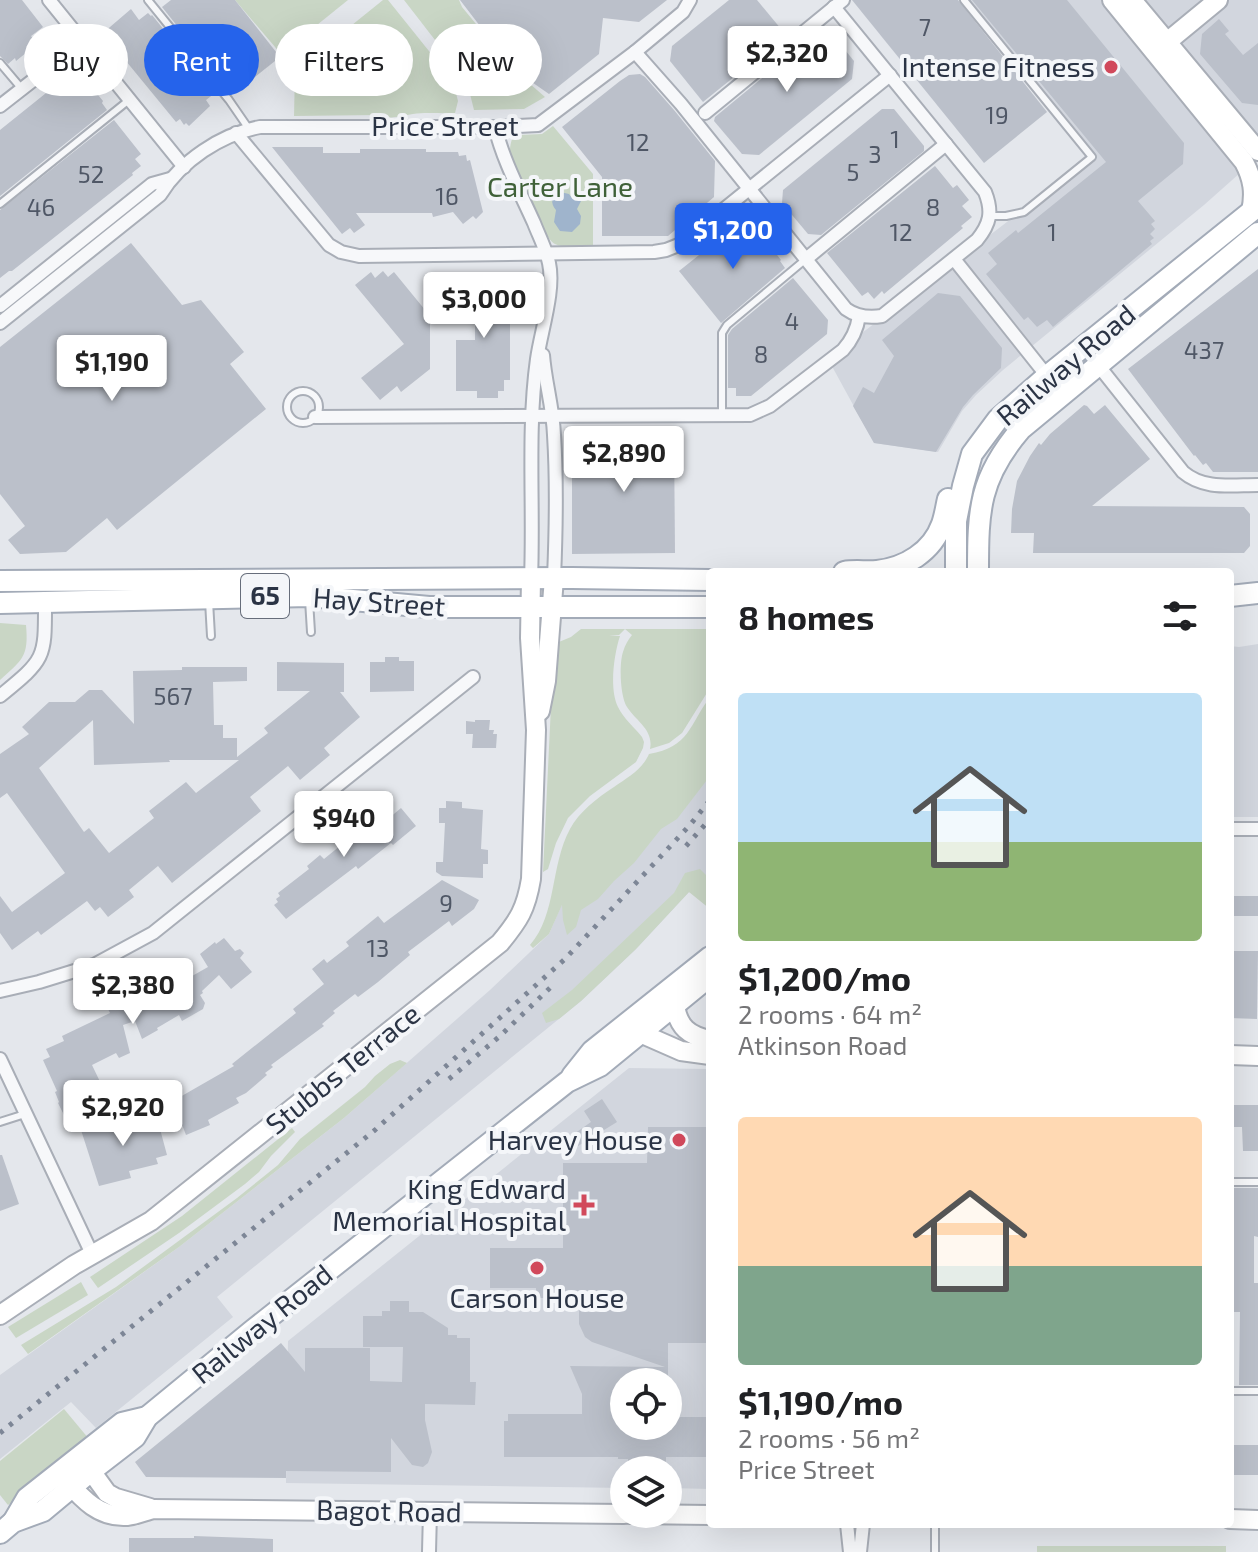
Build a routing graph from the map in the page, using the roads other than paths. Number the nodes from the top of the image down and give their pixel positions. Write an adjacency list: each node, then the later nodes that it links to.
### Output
1 (49, 0): 9 (street)
2 (148, 0): 20 (lane)
3 (690, 0): 11 (street, Price Street)
4 (964, 0): 28 (lane)
5 (1112, 0): 27 (street)
6 (1132, 0): 10 (street)
7 (1218, 0): 10 (street)
8 (839, 3): 13 (street); 18 (street)
9 (68, 24)
10 (1167, 42): 22 (street)
11 (635, 52): 19 (street, Price Street); 25 (street)
12 (0, 63): 14 (lane)
13 (890, 75): 21 (street); 25 (street)
14 (22, 89): 17 (street)
15 (126, 96): 16 (street)
16 (129, 100): 23 (street); 26 (lane)
17 (0, 106)
18 (705, 113)
19 (495, 127): 20 (street, Price Street); 30 (street)
20 (243, 131): 23 (street, Price Street); 30 (street)
21 (946, 144): 28 (street); 31 (street)
22 (1258, 151)
23 (184, 167): 24 (street, Price Street)
24 (170, 179): 33 (street, Price Street); 35 (street, Price Street)
25 (749, 189): 30 (street); 31 (street)
26 (0, 204)
27 (1255, 208): 38 (main road, Railway Road)
28 (989, 216): 32 (street)
29 (1258, 233): 37 (main road)
30 (547, 254): 36 (street)
31 (806, 259): 34 (street); 39 (lane)
32 (954, 259): 34 (street); 38 (street)
33 (0, 306)
34 (859, 316): 39 (street)
35 (0, 323)
36 (542, 338): 40 (street); 41 (street)
37 (1098, 365): 44 (street); 47 (main road)
38 (1047, 376): 43 (main road, Railway Road)
39 (722, 415): 41 (street)
40 (533, 416): 41 (street); 42 (street); 49 (street)
41 (553, 416): 48 (street)
42 (315, 417): 42 (lane)
43 (972, 454): 45 (main road); 46 (main road, Railway Road)
44 (1258, 485)
45 (892, 568)
46 (956, 568)
47 (978, 568)
48 (554, 578): 49 (main road, Hay Street / 65); 51 (main road, Hay Street / 65); 59 (street, Stubbs Terrace)
49 (531, 579): 50 (main road, Hay Street / 65); 59 (street, Stubbs Terrace)
50 (45, 580): 52 (main road, Hay Street / 65); 57 (street)
51 (706, 580)
52 (0, 581)
53 (1258, 593): 55 (main road)
54 (309, 596): 56 (main road, Hay Street / 65); 59 (main road, Hay Street / 65); 61 (lane)
55 (1234, 596)
56 (209, 597): 57 (main road, Hay Street / 65); 62 (lane)
57 (45, 602): 58 (main road, Hay Street / 65); 64 (street)
58 (0, 603)
59 (541, 607): 60 (main road, Hay Street / 65); 82 (street, Stubbs Terrace)
60 (706, 607)
61 (311, 632)
62 (211, 636)
63 (473, 677): 69 (street)
64 (0, 696)
65 (1234, 829): 66 (street)
66 (1258, 829)
67 (706, 960): 77 (main road, Railway Road)
68 (706, 979): 70 (main road, Railway Road)
69 (0, 991)
70 (675, 1005): 71 (main road, Railway Road); 72 (street)
71 (640, 1033): 73 (street); 77 (main road, Railway Road)
72 (706, 1039)
73 (706, 1054)
74 (1234, 1055): 75 (street)
75 (1258, 1056)
76 (0, 1059): 78 (street)
77 (567, 1082): 86 (main road, Railway Road)
78 (25, 1114): 79 (lane); 82 (street)
79 (0, 1122)
80 (1234, 1182): 81 (lane)
81 (1258, 1182)
82 (92, 1254): 83 (street, Stubbs Terrace)
83 (3, 1307)
84 (1234, 1391): 85 (lane)
85 (1258, 1391)
86 (86, 1463): 87 (main road, Railway Road); 88 (street, Bagot Road)
87 (65, 1480): 88 (street, Bagot Road); 95 (main road, Railway Road)
88 (153, 1509): 89 (street, Bagot Road)
89 (430, 1512): 90 (street, Bagot Road); 99 (street)
90 (610, 1514)
91 (682, 1515): 92 (street, Bagot Road)
92 (706, 1515)
93 (1234, 1519): 94 (street)
94 (1258, 1520)
95 (7, 1528)
96 (847, 1528): 100 (street)
97 (863, 1528): 101 (street)
98 (935, 1528): 102 (lane)
99 (429, 1552)
100 (850, 1552)
101 (860, 1552)
102 (935, 1552)

